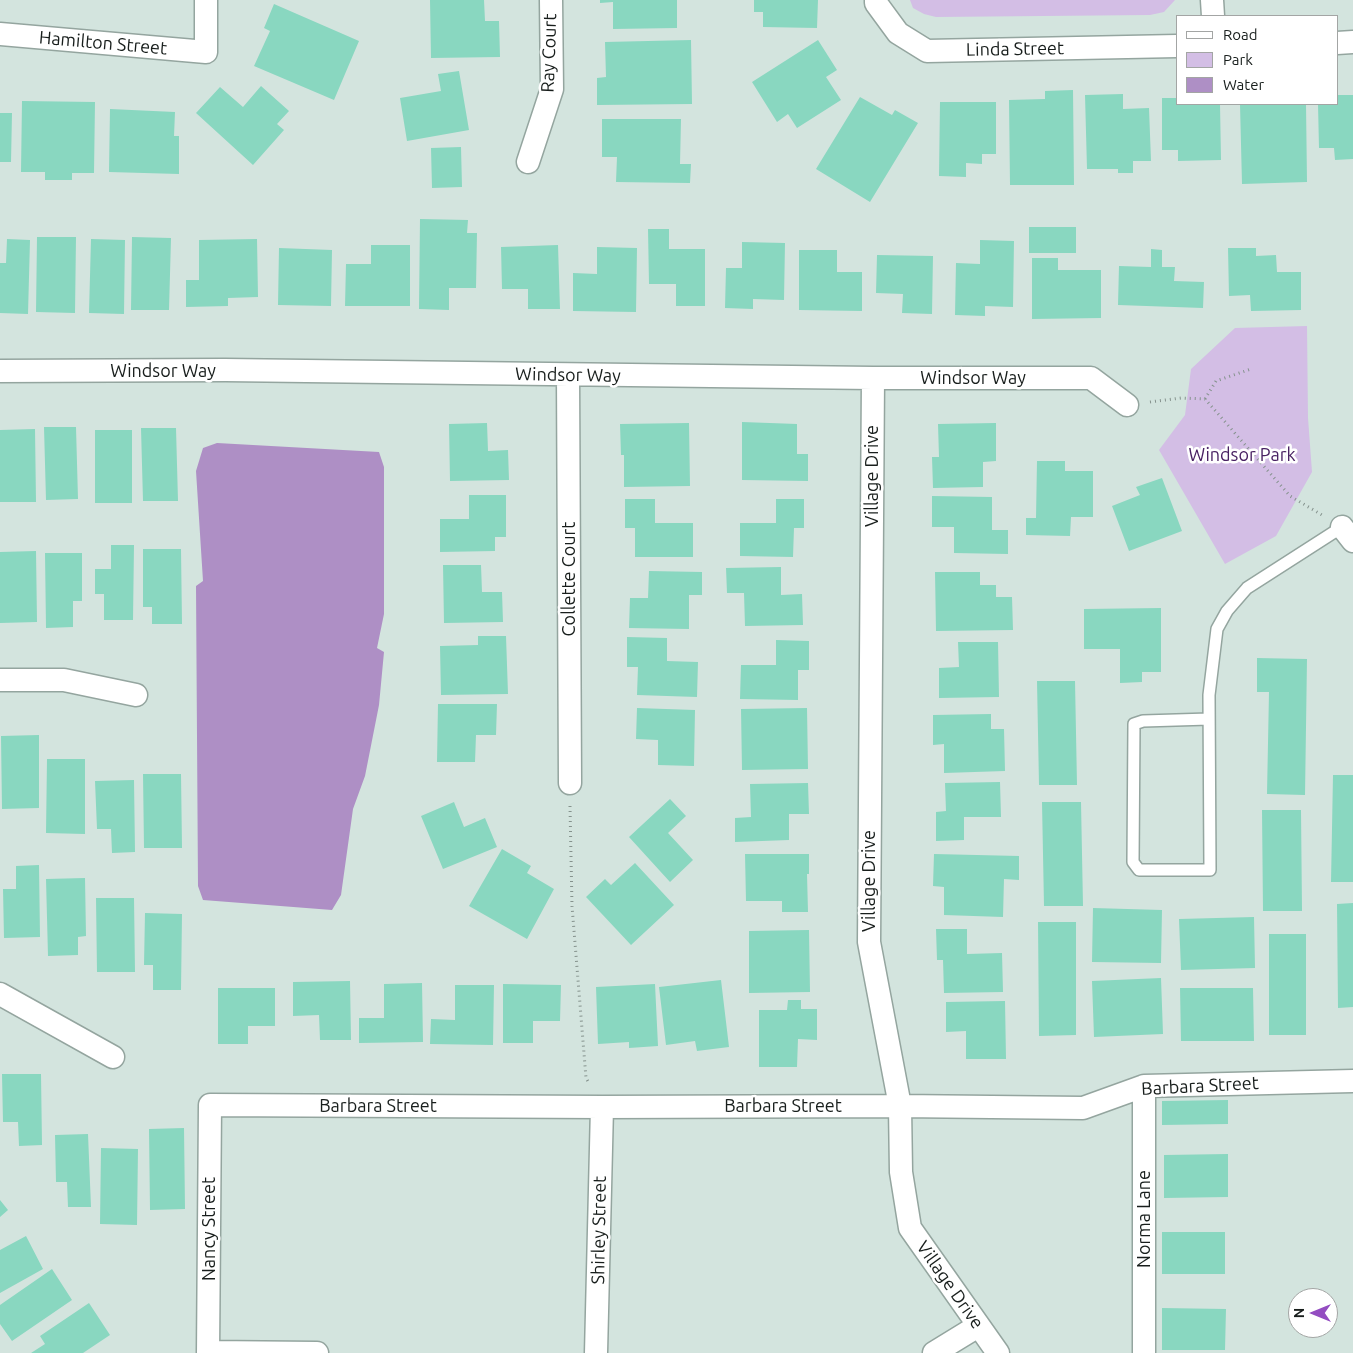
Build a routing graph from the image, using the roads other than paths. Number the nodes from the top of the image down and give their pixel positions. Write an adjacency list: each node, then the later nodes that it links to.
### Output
1 (206, 0): 6 (street, Hamilton Street)
2 (551, 0): 10 (street, Ray Court)
3 (876, 0): 9 (street, Linda Street)
4 (1212, 0): 5 (street)
5 (1213, 15)
6 (0, 34)
7 (1338, 42): 8 (street)
8 (1353, 42)
9 (1176, 46)
10 (528, 162)
11 (0, 371): 12 (street, Windsor Way)
12 (568, 375): 13 (street, Windsor Way); 19 (street, Collette Court)
13 (872, 378): 14 (street, Windsor Way); 25 (street, Village Drive)
14 (1127, 405)
15 (1348, 534): 18 (lane)
16 (0, 680): 17 (street)
17 (136, 695)
18 (1209, 719): 18 (lane)
19 (570, 783)
20 (0, 994): 21 (street)
21 (113, 1057)
22 (1353, 1081): 23 (street, Barbara Street)
23 (1144, 1086): 25 (street, Barbara Street); 33 (street, Norma Lane)
24 (210, 1105): 26 (street, Barbara Street); 28 (street, Nancy Street)
25 (900, 1106): 26 (street, Barbara Street); 27 (street, Village Drive)
26 (602, 1107): 30 (street, Shirley Street)
27 (978, 1326): 31 (street); 32 (street, Village Drive)
28 (208, 1353): 29 (street)
29 (318, 1353)
30 (596, 1353)
31 (934, 1353)
32 (998, 1353)
33 (1144, 1353)

